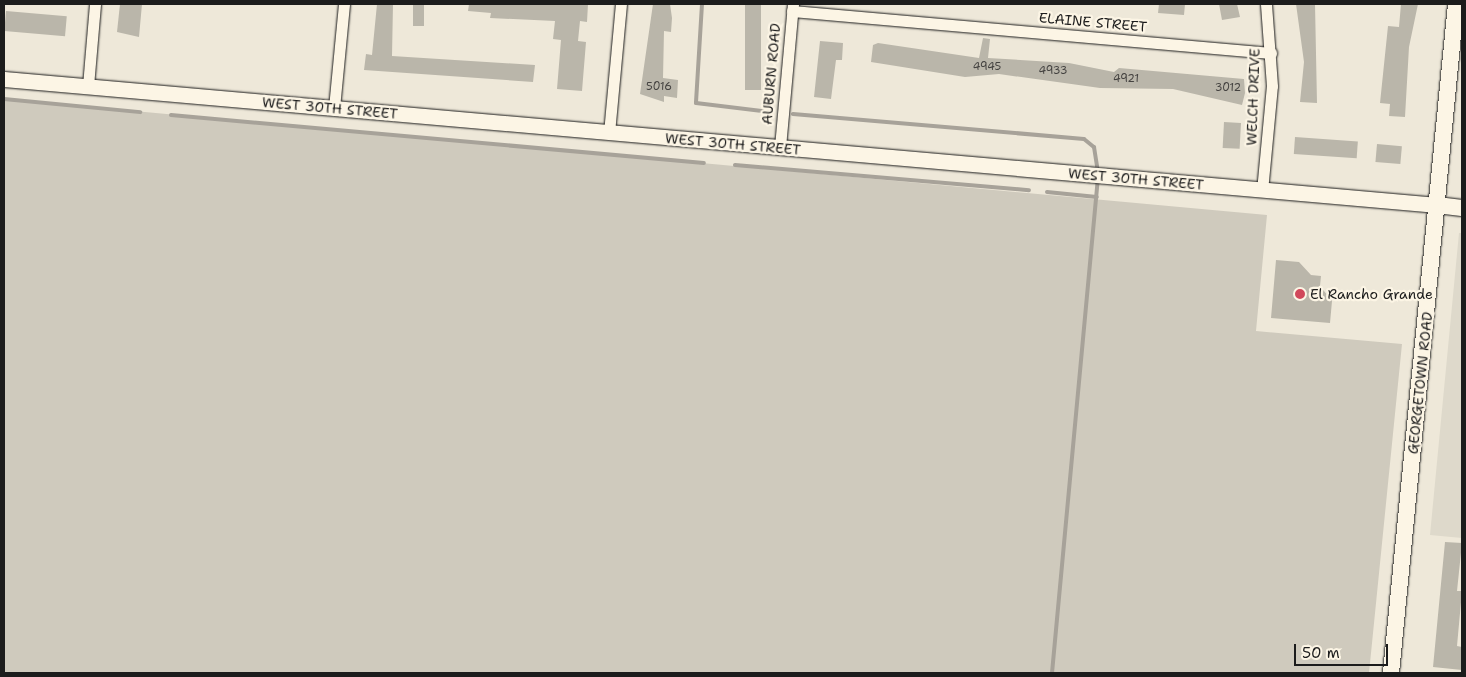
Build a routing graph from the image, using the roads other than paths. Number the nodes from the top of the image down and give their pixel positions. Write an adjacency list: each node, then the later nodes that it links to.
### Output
1 (94, 4): 9 (street)
2 (344, 4): 10 (street)
3 (621, 4): 11 (street)
4 (1266, 4): 7 (street, WELCH DRIVE)
5 (1456, 4): 14 (main road, GEORGETOWN ROAD)
6 (793, 7): 7 (street, ELAINE STREET); 12 (street, AUBURN ROAD)
7 (1271, 53): 13 (street, WELCH DRIVE)
8 (4, 78): 9 (street, WEST 30TH STREET)
9 (88, 86): 10 (street, WEST 30TH STREET)
10 (334, 108): 11 (street, WEST 30TH STREET)
11 (609, 133): 12 (street, WEST 30TH STREET)
12 (780, 148): 13 (street, WEST 30TH STREET)
13 (1262, 190): 14 (street, WEST 30TH STREET)
14 (1437, 206): 15 (main road, WEST 30TH STREET); 16 (main road, GEORGETOWN ROAD)
15 (1462, 208)
16 (1391, 673)

